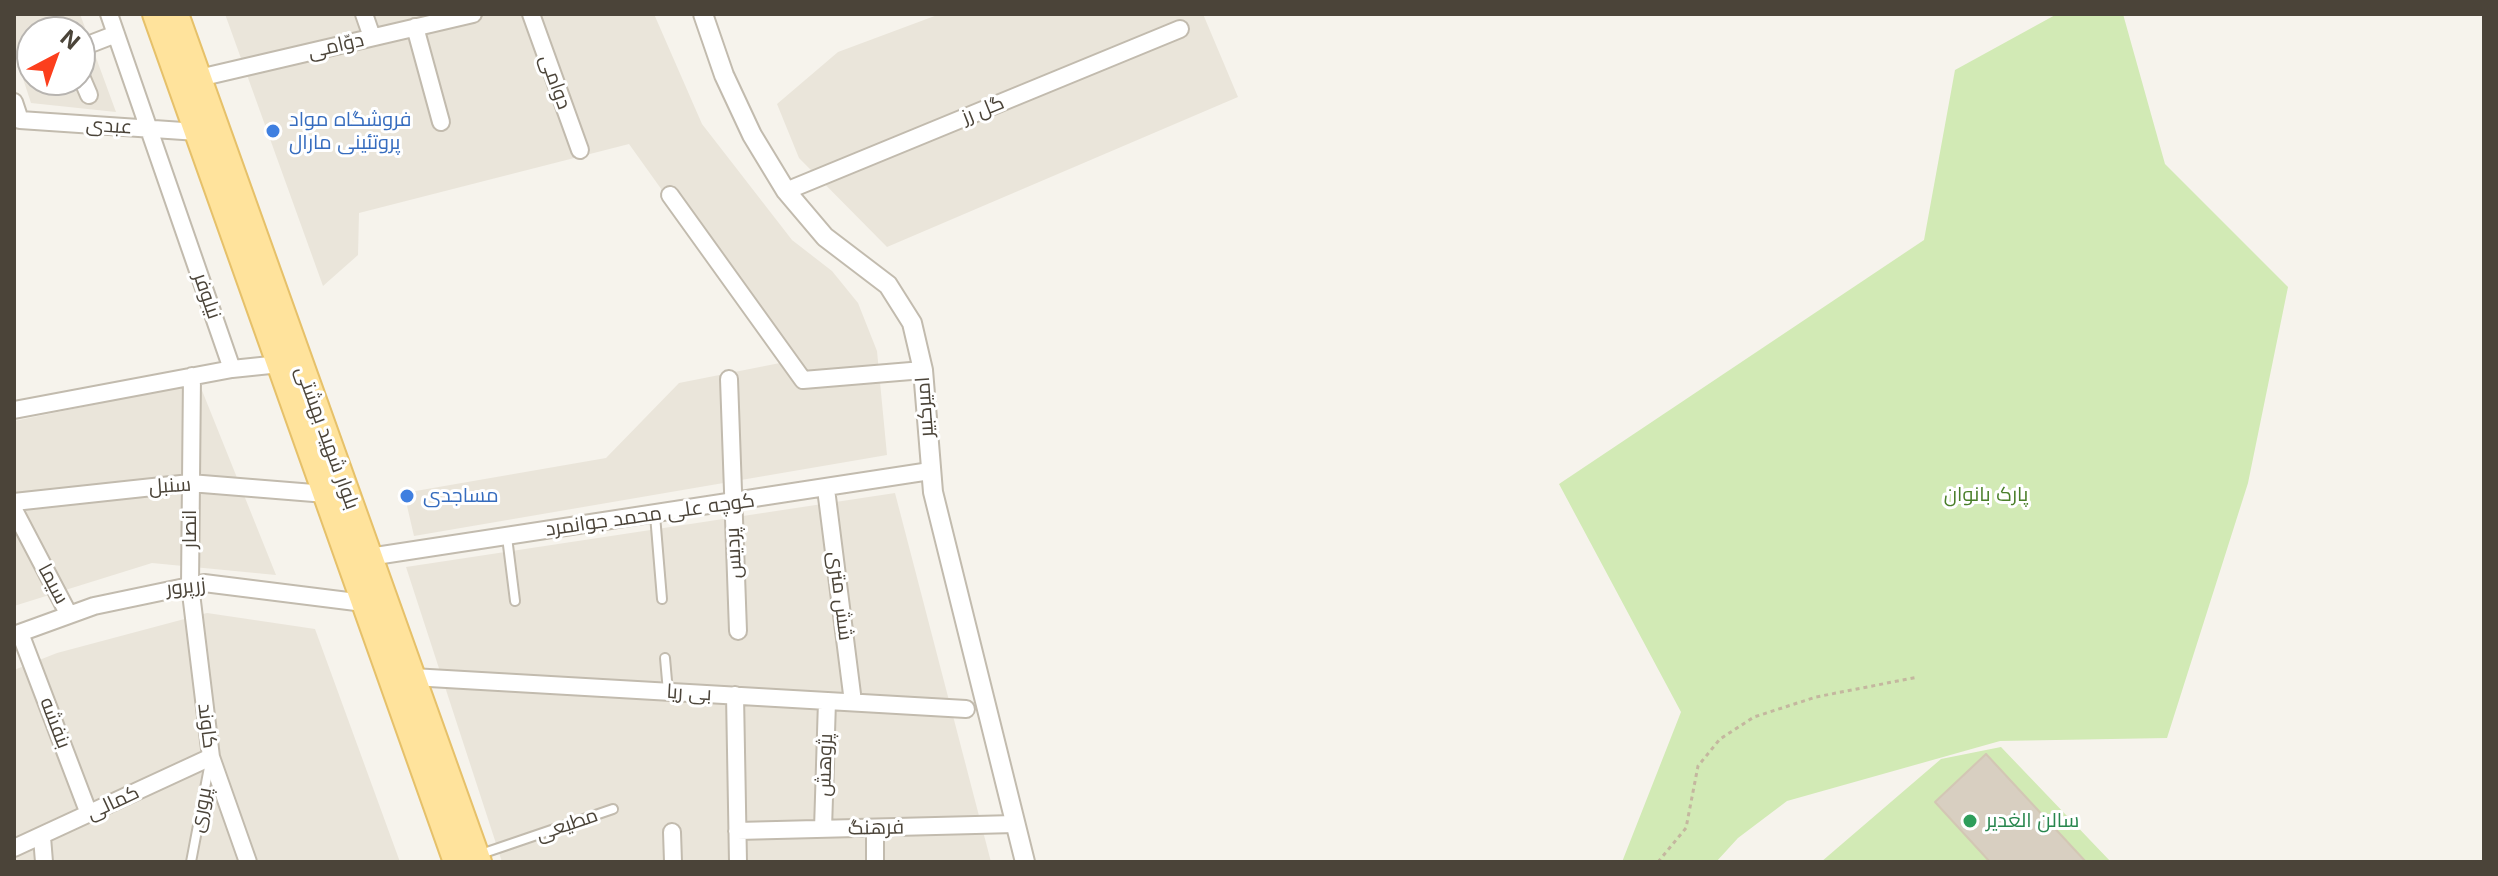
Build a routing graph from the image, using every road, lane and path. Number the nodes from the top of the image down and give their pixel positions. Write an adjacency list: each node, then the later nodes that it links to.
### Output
1 (109, 14): 11 (street, نیلوفر)
2 (155, 14): 18 (main road, بلوار شهید بهشتی)
3 (176, 14): 14 (main road, بلوار شهید بهشتی)
4 (364, 14): 12 (street)
5 (473, 14): 8 (street, دوّامی)
6 (531, 14): 19 (street, دوامی)
7 (703, 14): 20 (street, امیرکبیر)
8 (435, 18): 9 (street, دوّامی)
9 (415, 27): 12 (street, دوّامی); 16 (street)
10 (1180, 29): 20 (street, گل رز)
11 (116, 34): 13 (street); 17 (street, نیلوفر)
12 (372, 37): 14 (street, دوّامی)
13 (96, 42)
14 (199, 78): 37 (main road, بلوار شهید بهشتی)
15 (14, 102): 17 (street, عبدی)
16 (441, 122)
17 (148, 129): 18 (street, عبدی); 23 (street, نیلوفر)
18 (198, 132): 22 (main road, بلوار شهید بهشتی)
19 (580, 150)
20 (786, 191): 24 (street, امیرکبیر)
21 (670, 195): 24 (street)
22 (280, 364): 23 (street); 31 (main road, بلوار شهید بهشتی)
23 (232, 369): 25 (street)
24 (923, 370): 28 (street, امیرکبیر)
25 (192, 376): 27 (street); 29 (street, انصار)
26 (729, 379): 33 (street, پردیس)
27 (14, 410)
28 (930, 471): 30 (street, کوچه علی محمد جوانمرد); 56 (street, امیرکبیر)
29 (190, 483): 31 (street, سنبل); 32 (street, سنبل); 38 (street, انصار)
30 (826, 489): 33 (street, کوچه علی محمد جوانمرد); 51 (street, شش متری)
31 (326, 494): 41 (main road, بلوار شهید بهشتی)
32 (14, 502)
33 (731, 503): 35 (street, کوچه علی محمد جوانمرد); 43 (street, پردیس)
34 (14, 510): 42 (street, سیما)
35 (655, 515): 36 (street, کوچه علی محمد جوانمرد); 39 (lane)
36 (507, 537): 37 (street, کوچه علی محمد جوانمرد); 40 (lane)
37 (369, 557): 46 (main road, بلوار شهید بهشتی)
38 (190, 585): 41 (street, زرپرور); 42 (street, زرپرور); 53 (street, کاوند)
39 (662, 599)
40 (515, 601)
41 (364, 603): 63 (main road, بلوار شهید بهشتی)
42 (69, 615): 44 (street, زرپرور)
43 (738, 631)
44 (17, 634): 55 (street, بنفشه)
45 (665, 658): 48 (lane)
46 (412, 677): 48 (street, بی ریا); 63 (main road, بلوار شهید بهشتی)
47 (1918, 677): 71 (path)
48 (668, 692): 49 (street, بی ریا)
49 (735, 695): 50 (street, بی ریا); 59 (street)
50 (827, 701): 51 (street, بی ریا); 58 (street, پژوهش)
51 (853, 702): 52 (street, بی ریا)
52 (966, 709)
53 (211, 757): 55 (street, کمالی); 65 (lane, پروری); 66 (street, کاوند)
54 (613, 809): 63 (lane, مطیعی)
55 (89, 814): 61 (street, کمالی)
56 (1015, 824): 57 (street, فرهنگ); 70 (street, امیرکبیر)
57 (875, 828): 58 (street, فرهنگ); 69 (street)
58 (823, 829): 59 (street, فرهنگ)
59 (737, 831): 68 (street)
60 (672, 832): 67 (street)
61 (42, 837): 62 (street, کمالی); 64 (street)
62 (14, 848)
63 (470, 860)
64 (44, 862)
65 (191, 862)
66 (248, 862)
67 (673, 862)
68 (738, 862)
69 (875, 862)
70 (1025, 862)
71 (1658, 862)

